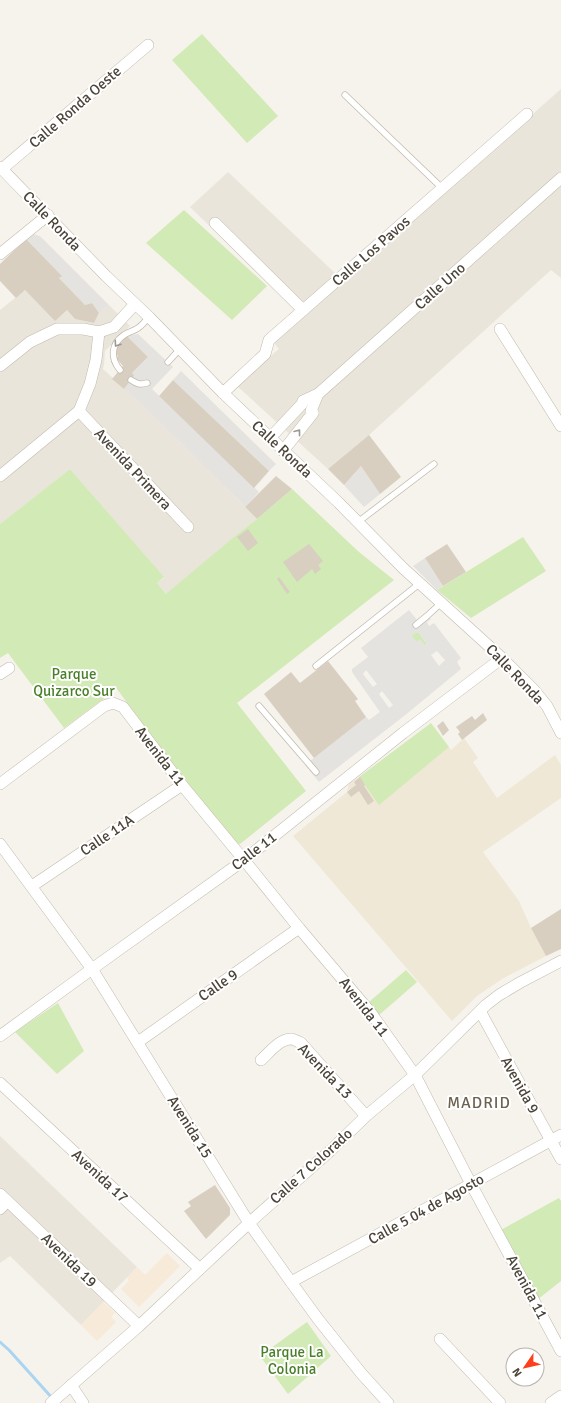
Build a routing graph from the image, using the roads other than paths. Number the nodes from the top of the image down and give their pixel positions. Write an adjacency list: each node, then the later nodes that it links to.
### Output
1 (148, 45): 4 (street, Calle Ronda Oeste)
2 (345, 95): 6 (lane)
3 (527, 114): 6 (street, Calle Los Pavos)
4 (1, 168): 7 (street, Calle Ronda)
5 (561, 178): 22 (street, Calle Uno)
6 (442, 188): 11 (street, Calle Los Pavos)
7 (48, 215): 9 (street); 10 (street, Calle Ronda)
8 (215, 223): 11 (street)
9 (0, 254)
10 (136, 304): 12 (street, Calle Ronda); 14 (street)
11 (303, 310): 21 (street, Calle Los Pavos)
12 (149, 317): 15 (street, Calle Ronda); 18 (lane, one-way to 18)
13 (500, 329): 24 (street)
14 (100, 332): 17 (street); 23 (street)
15 (180, 349): 16 (lane); 21 (street, Calle Ronda)
16 (168, 362)
17 (0, 366)
18 (120, 370)
19 (131, 380): 20 (lane)
20 (147, 383)
21 (223, 393): 25 (street, Calle Ronda)
22 (318, 394): 25 (street, Calle Uno); 26 (street, Calle Uno, one-way to 22)
23 (79, 411): 28 (street); 30 (street, Avenida Primera)
24 (561, 426)
25 (270, 438): 26 (street, Calle Ronda)
26 (283, 451): 29 (street, Calle Ronda)
27 (434, 464): 29 (lane)
28 (0, 476)
29 (358, 522): 31 (street, Calle Ronda)
30 (188, 527)
31 (419, 584): 32 (street, Calle Ronda); 35 (lane)
32 (440, 604): 33 (lane); 34 (street, Calle Ronda)
33 (416, 625)
34 (502, 658): 37 (street, Calle Ronda); 42 (street, Calle 11)
35 (316, 666)
36 (259, 706): 38 (lane)
37 (561, 732)
38 (316, 772)
39 (0, 784): 40 (street, Avenida 11)
40 (182, 784): 42 (street, Avenida 11); 43 (street, Calle 11A)
41 (0, 844): 43 (street, Avenida 15)
42 (244, 860): 44 (street, Avenida 11); 46 (street, Calle 11)
43 (32, 886): 46 (street, Avenida 15)
44 (299, 928): 49 (street, Calle 9); 51 (street, Avenida 11)
45 (561, 961): 47 (street, Calle 7 Colorado)
46 (92, 969): 48 (street, Calle 11); 49 (street, Avenida 15)
47 (480, 1011): 51 (street, Calle 7 Colorado); 55 (street, Avenida 9)
48 (0, 1036)
49 (138, 1042): 59 (street, Avenida 15)
50 (261, 1060): 53 (street, Avenida 13)
51 (415, 1075): 53 (street, Calle 7 Colorado); 57 (street, Avenida 11)
52 (0, 1083): 60 (street, Avenida 17)
53 (366, 1116): 59 (street, Calle 7 Colorado)
54 (561, 1135): 55 (street, Calle 5 04 de Agosto)
55 (550, 1140): 56 (street, Avenida 9); 57 (street, Calle 5 04 de Agosto)
56 (561, 1159)
57 (471, 1184): 61 (street, Calle 5 04 de Agosto); 64 (street, Avenida 11)
58 (2, 1201): 62 (street, Avenida 19)
59 (250, 1223): 60 (street, Calle 7 Colorado); 61 (street, Avenida 15)
60 (200, 1269): 62 (street, Calle 7 Colorado)
61 (291, 1282): 69 (street, Avenida 15)
62 (139, 1326): 65 (street, Calle 7 Colorado)
63 (440, 1339): 70 (street)
64 (561, 1351)
65 (71, 1385): 67 (street, Calle 7 Colorado); 68 (street)
66 (561, 1396): 71 (street)
67 (52, 1403)
68 (83, 1403)
69 (388, 1403)
70 (500, 1403)
71 (551, 1403)

